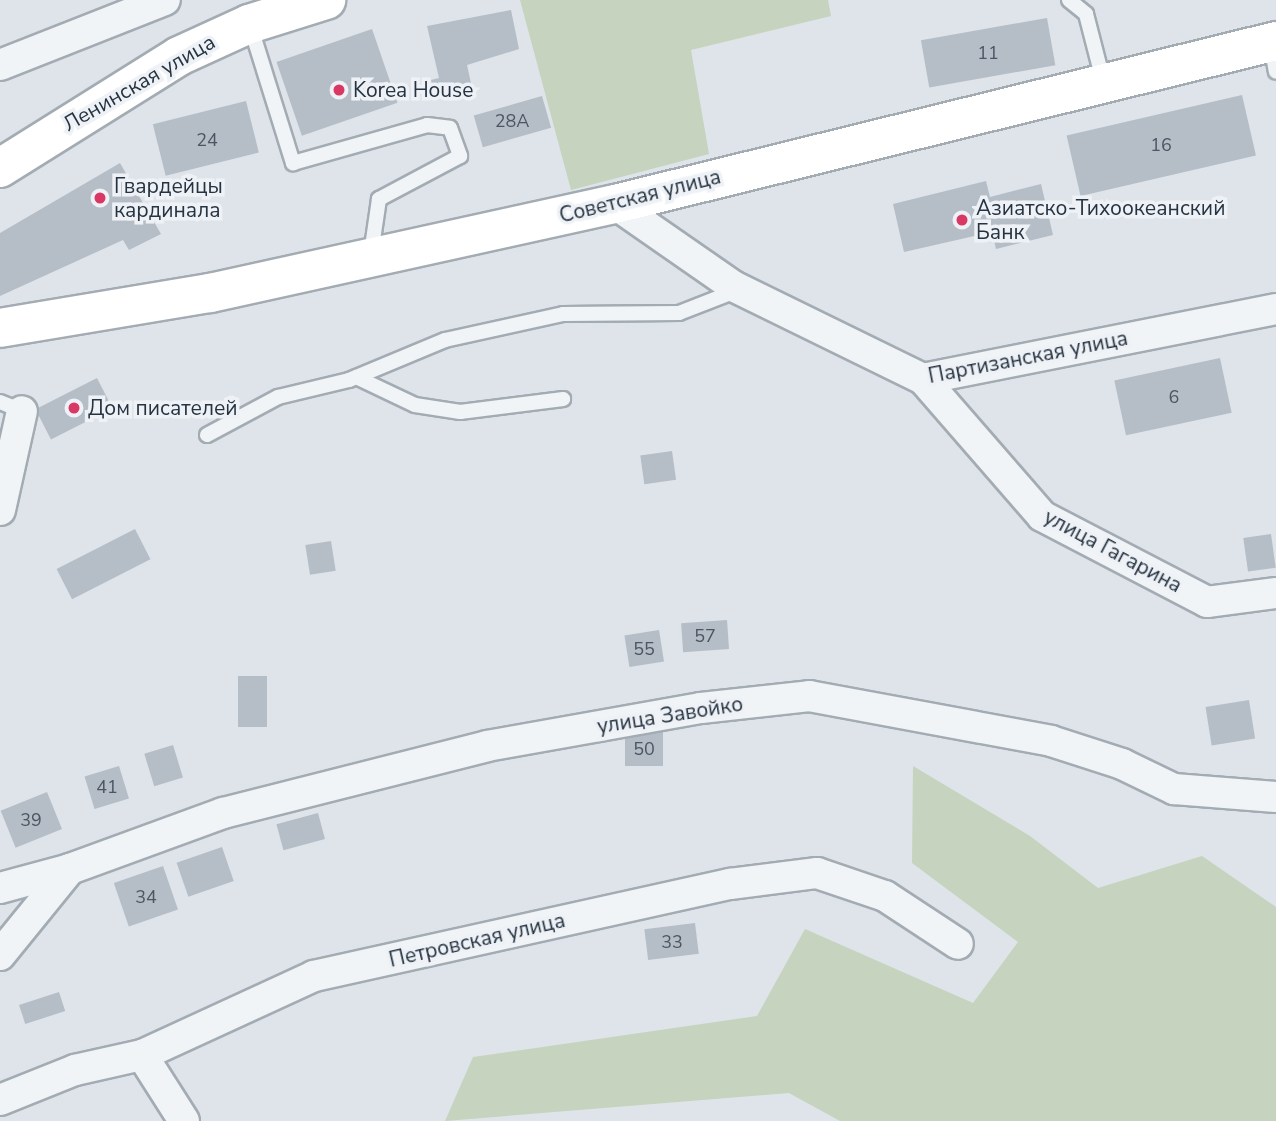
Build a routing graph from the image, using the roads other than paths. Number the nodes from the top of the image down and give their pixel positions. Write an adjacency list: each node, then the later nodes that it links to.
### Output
1 (165, 0): 6 (street)
2 (326, 0): 4 (main road, Ленинская улица)
3 (1069, 0): 7 (lane)
4 (249, 24): 8 (main road, Ленинская улица); 10 (lane)
5 (1274, 52): 7 (main road, Советская улица)
6 (0, 65)
7 (1104, 82): 9 (main road, Советская улица)
8 (0, 168)
9 (615, 204): 10 (main road, Советская улица); 11 (street, Партизанская улица)
10 (370, 257): 13 (main road, Советская улица)
11 (739, 289): 14 (lane); 15 (street, Партизанская улица)
12 (1276, 309): 15 (street, Партизанская улица)
13 (0, 328)
14 (356, 377): 16 (lane); 18 (lane)
15 (923, 379): 20 (street, улица Гагарина)
16 (563, 399)
17 (11, 407): 19 (street)
18 (207, 435)
19 (0, 510)
20 (1276, 593)
21 (1276, 797): 22 (street, улица Завойко)
22 (70, 869): 23 (street, улица Завойко); 25 (street)
23 (0, 888)
24 (958, 944): 26 (street, Петровская улица)
25 (0, 955)
26 (142, 1055): 27 (street, Петровская улица); 28 (street)
27 (0, 1100)
28 (184, 1121)

